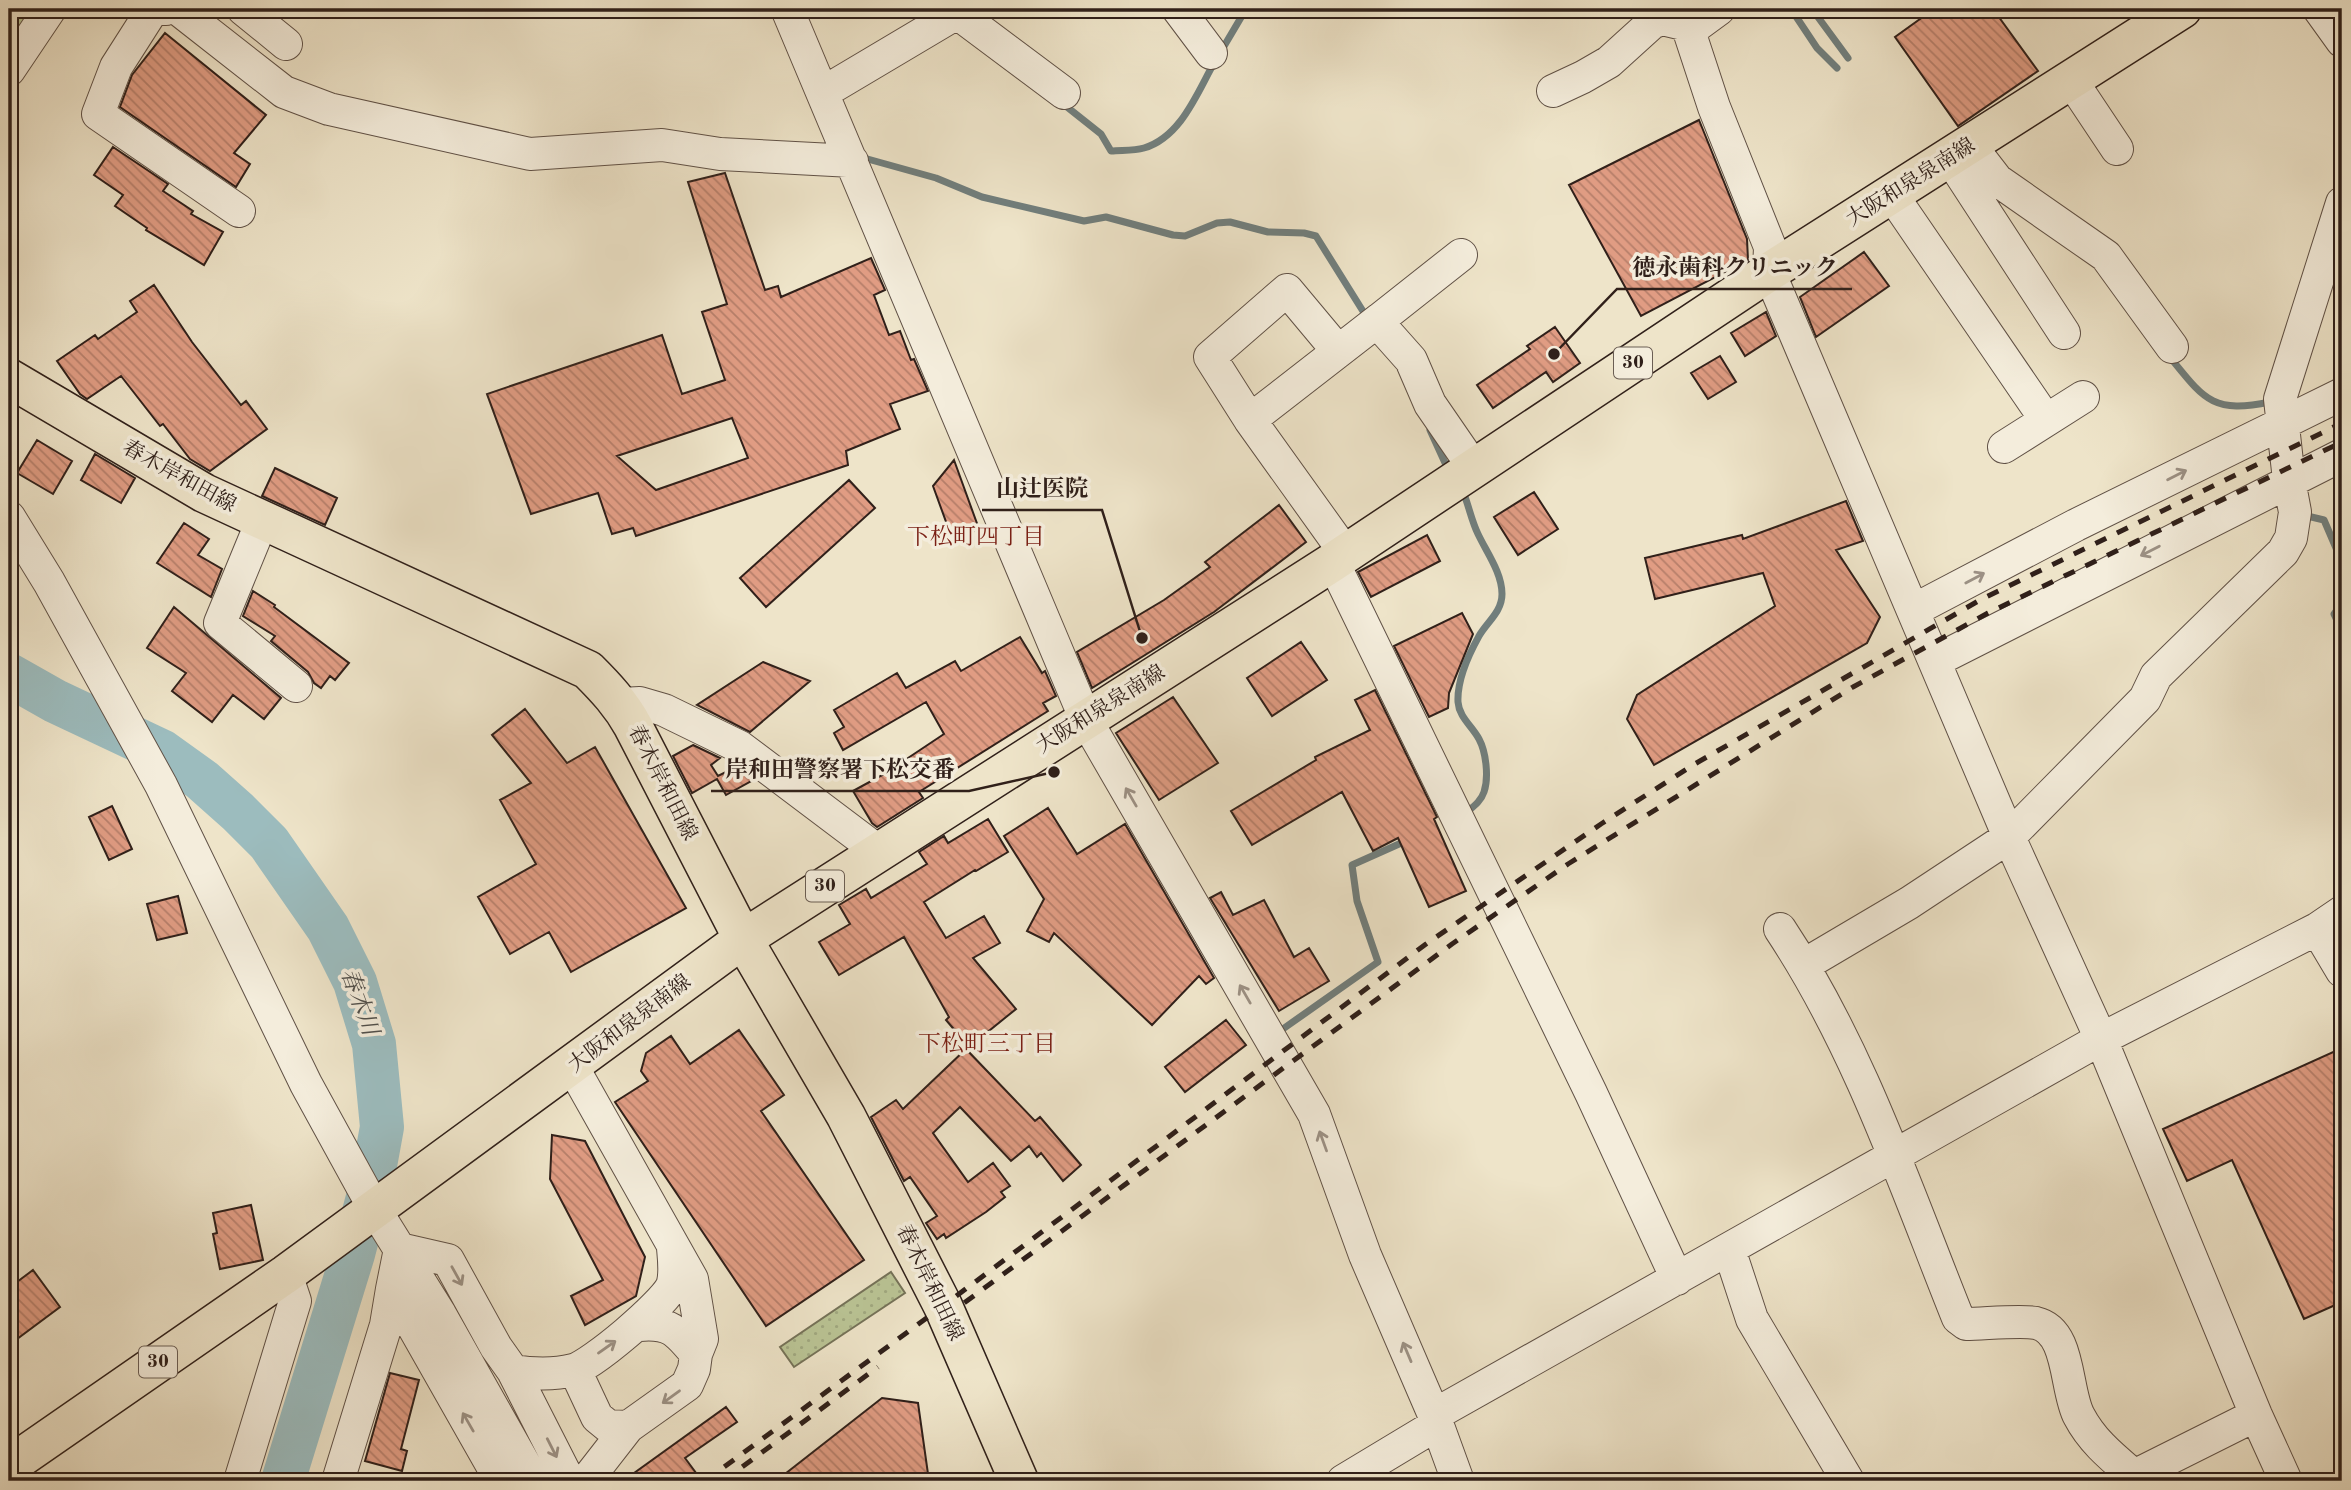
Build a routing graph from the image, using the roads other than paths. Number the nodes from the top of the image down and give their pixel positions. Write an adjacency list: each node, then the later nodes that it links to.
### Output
1 (50, 9): 14 (street)
2 (166, 9): 24 (street)
3 (178, 9): 21 (street)
4 (243, 9): 12 (street)
5 (787, 9): 17 (street)
6 (1178, 9): 13 (street)
7 (1719, 9): 10 (street)
8 (2182, 9): 15 (main road, 大阪和泉泉南線 / 30)
9 (2319, 9): 11 (street)
10 (1689, 31): 16 (street); 26 (street)
11 (2342, 41)
12 (286, 44)
13 (1210, 53)
14 (9, 70)
15 (2071, 80): 19 (street); 20 (main road, 大阪和泉泉南線 / 30)
16 (1553, 90)
17 (824, 92): 18 (street); 21 (street)
18 (1064, 93)
19 (2117, 149)
20 (1960, 152): 22 (main road, 大阪和泉泉南線 / 30); 28 (street); 29 (street)
21 (852, 161): 48 (street)
22 (1892, 195): 26 (main road, 大阪和泉泉南線 / 30); 35 (street)
23 (2342, 203): 36 (street)
24 (239, 211)
25 (1461, 255): 27 (street)
26 (1769, 272): 39 (main road, 大阪和泉泉南線 / 30); 44 (street)
27 (1380, 319): 30 (street); 39 (street)
28 (2064, 333)
29 (2172, 347)
30 (1338, 351): 34 (street); 34 (street)
31 (9, 378): 42 (main road, 春木岸和田線)
32 (2342, 394): 36 (street)
33 (2083, 397): 35 (street)
34 (1250, 420): 43 (street)
35 (2046, 420): 37 (street)
36 (2282, 422): 40 (street); 44 (street, one-way to 36)
37 (2004, 447)
38 (2342, 455): 40 (street)
39 (1474, 468): 43 (main road, 大阪和泉泉南線 / 30)
40 (2289, 480): 45 (street, one-way to 45); 49 (street)
41 (9, 517): 59 (street)
42 (262, 521): 46 (street); 47 (main road, 春木岸和田線)
43 (1340, 558): 48 (main road, 大阪和泉泉南線 / 30); 63 (street)
44 (1914, 610): 45 (street)
45 (1935, 661): 49 (street)
46 (296, 686)
47 (621, 704): 50 (street); 53 (main road, 春木岸和田線)
48 (1086, 720): 50 (main road, 大阪和泉泉南線 / 30); 70 (street, one-way to 48)
49 (2009, 837): 54 (street); 56 (street)
50 (878, 851): 53 (main road, 大阪和泉泉南線 / 30)
51 (2329, 920): 55 (street); 56 (street)
52 (1780, 929): 54 (street)
53 (743, 940): 57 (main road, 大阪和泉泉南線 / 30); 80 (main road, 春木岸和田線)
54 (1804, 965): 58 (street)
55 (2342, 971)
56 (2101, 1039): 58 (street); 69 (street)
57 (572, 1066): 59 (main road, 大阪和泉泉南線 / 30); 60 (street)
58 (1894, 1157): 61 (street); 73 (street)
59 (393, 1220): 62 (main road, 大阪和泉泉南線 / 30); 64 (street); 68 (street, one-way to 68); 77 (street)
60 (673, 1248): 65 (street); 66 (street)
61 (1729, 1249): 63 (street); 83 (street)
62 (297, 1266): 72 (main road, 大阪和泉泉南線 / 30); 74 (street)
63 (1677, 1279): 70 (street)
64 (392, 1289): 75 (street); 76 (street, one-way to 64)
65 (639, 1325): 66 (street); 67 (street, one-way to 65)
66 (696, 1354): 71 (street, one-way to 71)
67 (575, 1370): 68 (street); 71 (street)
68 (513, 1371): 78 (street, one-way to 78)
69 (2256, 1415): 73 (street); 84 (street)
70 (1435, 1420): 81 (street); 82 (street)
71 (628, 1427): 79 (street)
72 (9, 1466)
73 (2128, 1478)
74 (240, 1481)
75 (338, 1481)
76 (501, 1481)
77 (534, 1481)
78 (569, 1481)
79 (586, 1481)
80 (1019, 1481)
81 (1343, 1481)
82 (1458, 1481)
83 (1848, 1481)
84 (2286, 1481)

